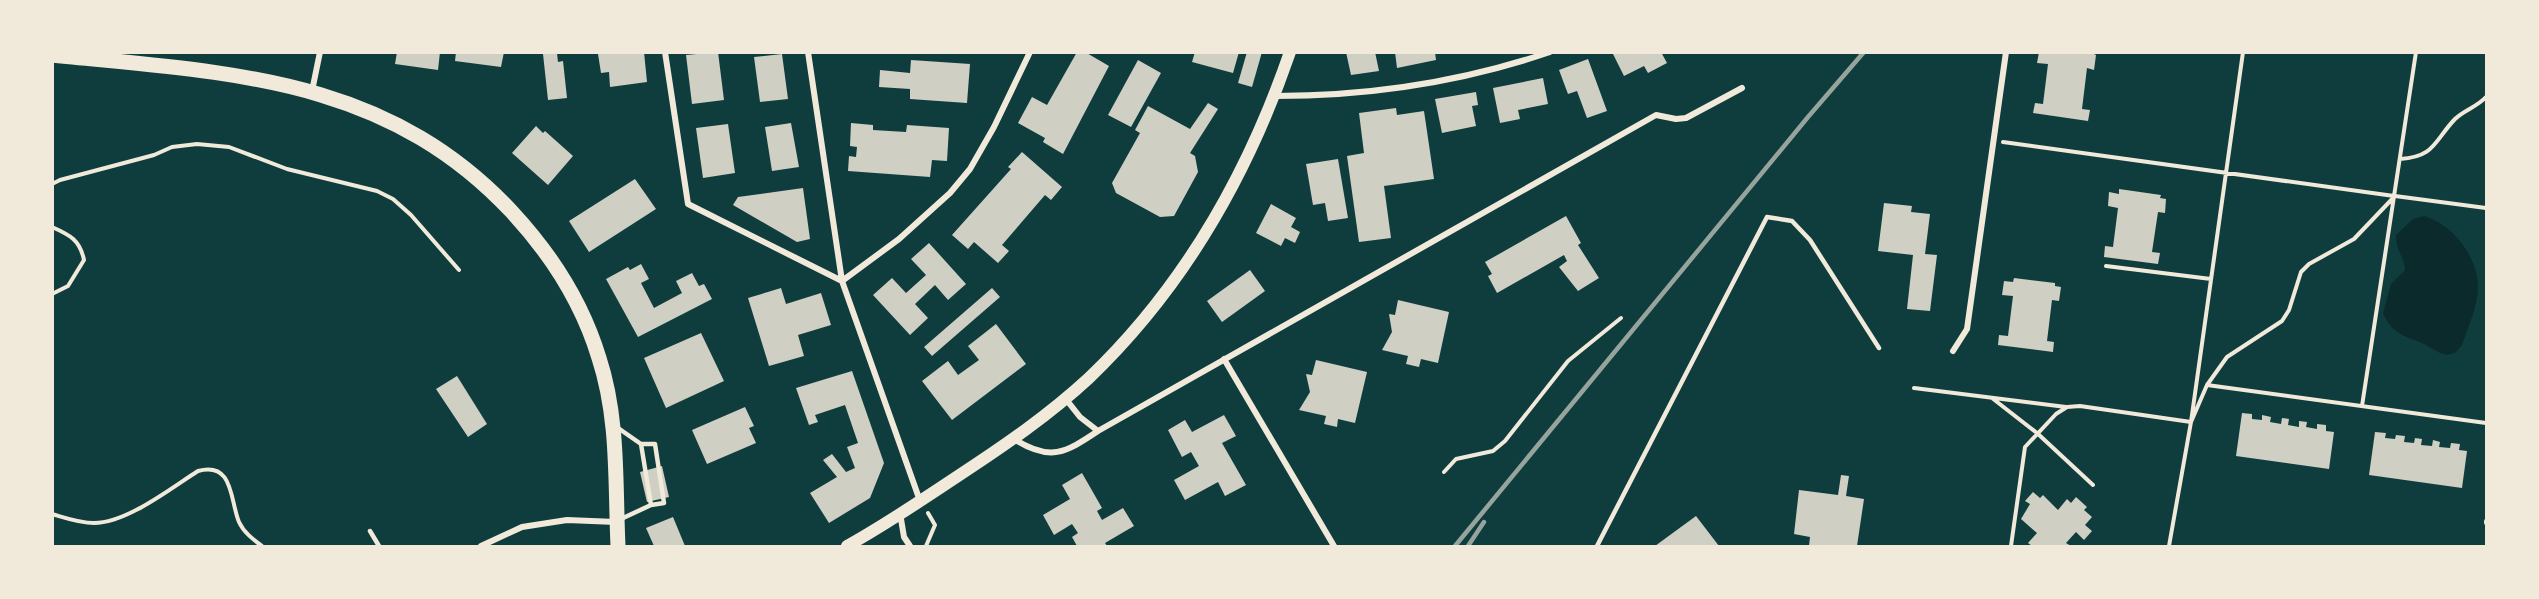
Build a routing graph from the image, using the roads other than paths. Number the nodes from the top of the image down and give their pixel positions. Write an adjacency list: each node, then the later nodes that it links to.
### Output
1 (320, 52): 10 (street)
2 (665, 52): 12 (street)
3 (808, 52): 12 (street)
4 (1030, 52): 12 (street)
5 (1290, 52): 11 (main road)
6 (1550, 52): 11 (street)
7 (2006, 52): 14 (street)
8 (52, 55): 10 (main road)
9 (1742, 88): 15 (street)
10 (312, 91): 17 (main road)
11 (1275, 96): 16 (main road)
12 (842, 281): 21 (street)
13 (1879, 348): 32 (lane)
14 (1953, 351)
15 (1224, 359): 18 (street); 31 (street)
16 (1065, 398): 18 (street); 19 (main road)
17 (613, 425): 20 (lane); 24 (main road)
18 (1098, 432): 19 (street)
19 (1014, 439): 21 (main road)
20 (641, 444): 22 (lane); 22 (lane)
21 (920, 501): 23 (main road)
22 (651, 505): 24 (lane)
23 (900, 513): 29 (main road); 30 (street)
24 (616, 522): 27 (street); 28 (main road)
25 (370, 531): 26 (lane)
26 (379, 546)
27 (481, 546)
28 (618, 546)
29 (847, 546)
30 (910, 546)
31 (1334, 546)
32 (1597, 546)

